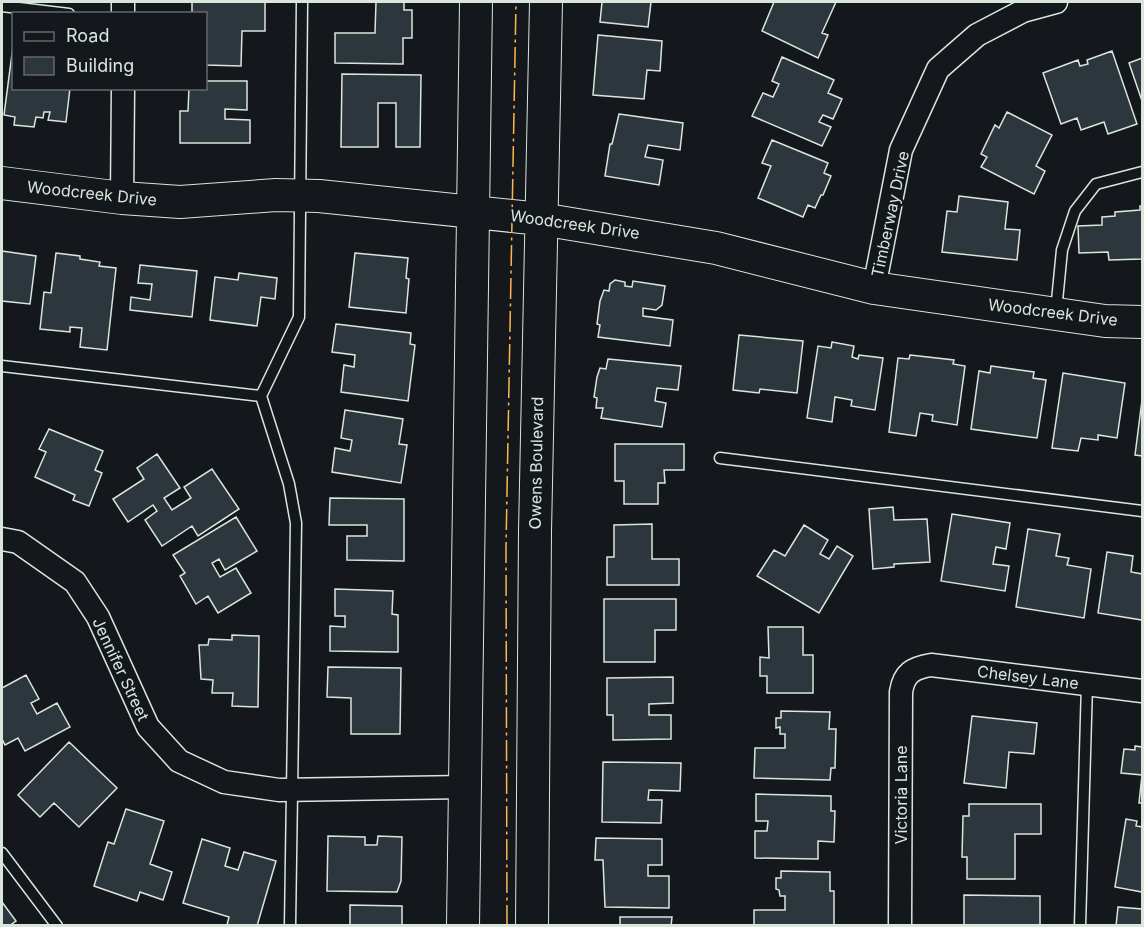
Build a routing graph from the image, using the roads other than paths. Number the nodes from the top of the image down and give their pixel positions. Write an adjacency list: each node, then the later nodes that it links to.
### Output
1 (302, 2): 10 (lane)
2 (476, 2): 12 (street)
3 (546, 2): 13 (street, Owens Boulevard)
4 (1056, 2): 14 (street, Timberway Drive)
5 (2, 6): 6 (lane)
6 (52, 12)
7 (123, 90): 11 (street)
8 (1143, 172): 15 (lane)
9 (2, 183): 11 (street, Woodcreek Drive)
10 (300, 196): 11 (street, Woodcreek Drive); 12 (street, Woodcreek Drive); 18 (lane)
11 (122, 198)
12 (471, 210): 13 (street, Woodcreek Drive); 25 (street)
13 (541, 219): 14 (street, Woodcreek Drive); 31 (street, Owens Boulevard)
14 (874, 288): 15 (street, Woodcreek Drive)
15 (1056, 314): 16 (street, Woodcreek Drive)
16 (1143, 322)
17 (2, 366): 18 (lane)
18 (261, 396): 26 (lane)
19 (720, 458): 20 (lane)
20 (1143, 511)
21 (2, 539): 26 (street, Jennifer Street)
22 (913, 668): 23 (street, Chelsey Lane); 32 (street, Victoria Lane)
23 (1087, 684): 24 (street, Chelsey Lane); 33 (lane)
24 (1143, 691)
25 (465, 787): 26 (street, Jennifer Street); 30 (street)
26 (293, 789): 29 (lane)
27 (2, 854): 28 (lane)
28 (57, 926)
29 (290, 926)
30 (462, 926)
31 (532, 926)
32 (900, 926)
33 (1080, 926)

